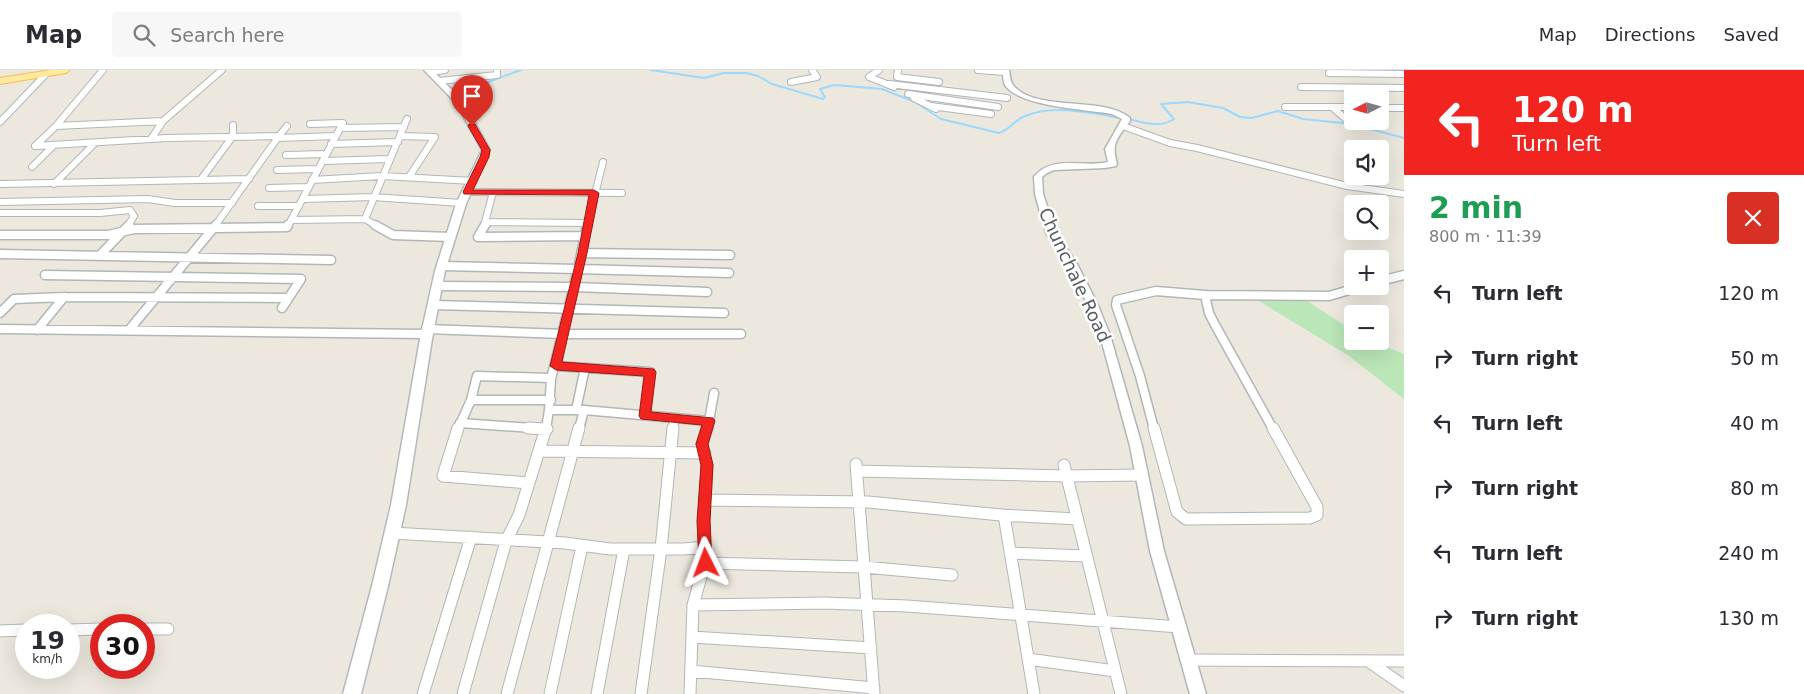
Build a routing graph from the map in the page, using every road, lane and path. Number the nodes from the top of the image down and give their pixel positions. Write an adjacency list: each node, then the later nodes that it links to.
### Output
1 (66, 70): 9 (main road)
2 (103, 70): 37 (street)
3 (222, 70): 33 (street)
4 (497, 70): 12 (street)
5 (812, 70): 16 (street)
6 (875, 70): 18 (street)
7 (898, 70): 17 (street)
8 (978, 70): 10 (street)
9 (48, 71): 15 (main road); 34 (street)
10 (1005, 71): 24 (street)
11 (1374, 72): 13 (street); 14 (street)
12 (435, 73): 66 (main road)
13 (1329, 73)
14 (1404, 74)
15 (0, 80)
16 (790, 82)
17 (939, 82)
18 (889, 84): 21 (street); 24 (street)
19 (1301, 87): 20 (street)
20 (1404, 88)
21 (899, 90): 22 (street); 24 (street)
22 (908, 94): 23 (street); 24 (street)
23 (918, 100): 24 (street); 28 (street)
24 (999, 106): 28 (street); 40 (street)
25 (1285, 107): 26 (street)
26 (1332, 107): 27 (street); 31 (street)
27 (1344, 107)
28 (933, 108)
29 (1389, 108): 30 (street)
30 (1402, 109)
31 (1344, 117)
32 (407, 119): 39 (street)
33 (163, 121): 37 (street); 45 (street)
34 (0, 122)
35 (310, 124): 41 (street)
36 (233, 125): 42 (street)
37 (56, 126): 49 (street)
38 (287, 126): 44 (street)
39 (404, 126): 41 (street); 46 (street)
40 (1123, 126): 70 (street); 136 (street, Chunchale Road)
41 (340, 128): 43 (street)
42 (233, 136): 44 (street); 45 (street); 59 (street)
43 (336, 136): 44 (street); 48 (street)
44 (279, 137): 60 (street)
45 (151, 139): 47 (street)
46 (399, 139): 48 (street); 52 (street); 58 (street)
47 (95, 143): 49 (street); 63 (street)
48 (331, 144): 51 (street)
49 (54, 145): 54 (street)
50 (286, 155): 51 (street)
51 (324, 158): 52 (street); 55 (street)
52 (389, 159): 57 (street)
53 (603, 162): 68 (street)
54 (32, 167)
55 (318, 169): 56 (street); 61 (street)
56 (277, 170)
57 (382, 176): 58 (street); 61 (street); 71 (street)
58 (410, 177): 66 (street)
59 (202, 178): 60 (street); 63 (street)
60 (250, 179): 74 (street)
61 (312, 180): 64 (street)
62 (0, 184): 63 (street)
63 (54, 184)
64 (308, 187): 65 (street); 73 (street)
65 (269, 188)
66 (467, 192): 67 (street); 71 (street); 85 (main road)
67 (494, 192): 68 (street); 79 (street)
68 (594, 193): 69 (street); 80 (street)
69 (622, 193)
70 (1404, 194)
71 (373, 197): 73 (street); 77 (street)
72 (0, 202): 74 (street)
73 (301, 202): 75 (street); 78 (street)
74 (232, 203): 81 (street)
75 (258, 206)
76 (0, 213): 82 (street)
77 (366, 219): 78 (street); 85 (street)
78 (292, 220): 81 (street)
79 (486, 222): 80 (street); 84 (street)
80 (588, 223): 84 (street)
81 (213, 229): 82 (street); 90 (street)
82 (122, 232): 83 (street); 88 (street)
83 (0, 235)
84 (585, 236): 86 (street)
85 (451, 237): 92 (main road)
86 (582, 253): 89 (street); 93 (street)
87 (0, 254): 88 (street)
88 (101, 254): 90 (street)
89 (730, 255)
90 (188, 257): 91 (street); 97 (street)
91 (331, 260)
92 (442, 266): 93 (street); 99 (main road)
93 (578, 268): 94 (street); 100 (street)
94 (729, 273)
95 (1404, 275): 98 (street)
96 (45, 276): 97 (street)
97 (172, 276): 105 (street); 106 (street)
98 (1389, 279)
99 (437, 286): 100 (street); 107 (main road)
100 (575, 287): 102 (street); 109 (street)
101 (1344, 291): 103 (street)
102 (707, 292)
103 (1206, 295): 103 (street)
104 (64, 297): 105 (street); 110 (street); 113 (street)
105 (155, 298): 106 (street); 114 (street)
106 (288, 298): 108 (street)
107 (433, 305): 109 (street); 115 (main road)
108 (282, 308)
109 (570, 308): 111 (street); 116 (street)
110 (0, 313)
111 (724, 313)
112 (3, 329): 113 (street); 118 (street)
113 (37, 330): 114 (street)
114 (130, 330): 115 (street)
115 (426, 331): 116 (street); 142 (main road)
116 (564, 334): 117 (street); 119 (street)
117 (741, 334)
118 (0, 336)
119 (556, 366): 120 (street); 121 (street)
120 (585, 368): 125 (street); 126 (street)
121 (551, 378): 123 (street); 124 (street)
122 (714, 393): 128 (street)
123 (471, 400): 124 (street); 129 (street)
124 (550, 405): 125 (street); 130 (street)
125 (580, 410): 126 (street); 132 (street)
126 (645, 416): 127 (street)
127 (674, 418): 128 (street); 133 (street)
128 (709, 421): 134 (street)
129 (460, 423): 130 (street); 137 (street)
130 (547, 429): 131 (street)
131 (541, 451): 132 (street); 137 (street)
132 (573, 452): 133 (street); 145 (street)
133 (671, 453): 134 (street); 149 (street)
134 (704, 453): 138 (street)
135 (1065, 471): 136 (street); 139 (street); 141 (street)
136 (1141, 475): 159 (street, Chunchale Road)
137 (529, 483): 144 (street)
138 (706, 500): 139 (street); 147 (street)
139 (859, 502): 140 (street); 153 (street)
140 (1004, 515): 141 (street); 150 (street)
141 (1077, 520): 151 (street)
142 (392, 533): 143 (street); 174 (main road)
143 (472, 537): 144 (street); 175 (street)
144 (506, 540): 145 (street); 176 (street)
145 (548, 542): 146 (street); 177 (street)
146 (582, 546): 148 (street); 178 (street)
147 (705, 547): 149 (street); 152 (street)
148 (624, 549): 149 (street); 179 (street)
149 (661, 549): 180 (street)
150 (1010, 553): 151 (street); 157 (street)
151 (1086, 556): 158 (street)
152 (706, 563): 153 (street); 156 (street)
153 (864, 567): 154 (street); 155 (street)
154 (952, 575)
155 (867, 604): 156 (street); 157 (street); 165 (street)
156 (693, 605): 164 (street)
157 (1020, 614): 158 (street); 166 (street)
158 (1103, 622): 159 (street); 171 (street)
159 (1178, 626): 167 (street, Chunchale Road)
160 (155, 629): 161 (street)
161 (168, 629)
162 (15, 630): 163 (street)
163 (0, 631)
164 (692, 637): 165 (street); 170 (street)
165 (871, 648): 173 (street)
166 (1028, 659): 171 (street); 182 (street)
167 (1188, 660): 168 (street); 184 (street, Chunchale Road)
168 (1368, 661): 169 (street); 172 (street)
169 (1404, 661)
170 (691, 671): 173 (street); 181 (street)
171 (1115, 671): 183 (street)
172 (1404, 686)
173 (874, 691)
174 (352, 694)
175 (424, 694)
176 (463, 694)
177 (507, 694)
178 (550, 694)
179 (597, 694)
180 (641, 694)
181 (690, 694)
182 (1034, 694)
183 (1121, 694)
184 (1198, 694)

